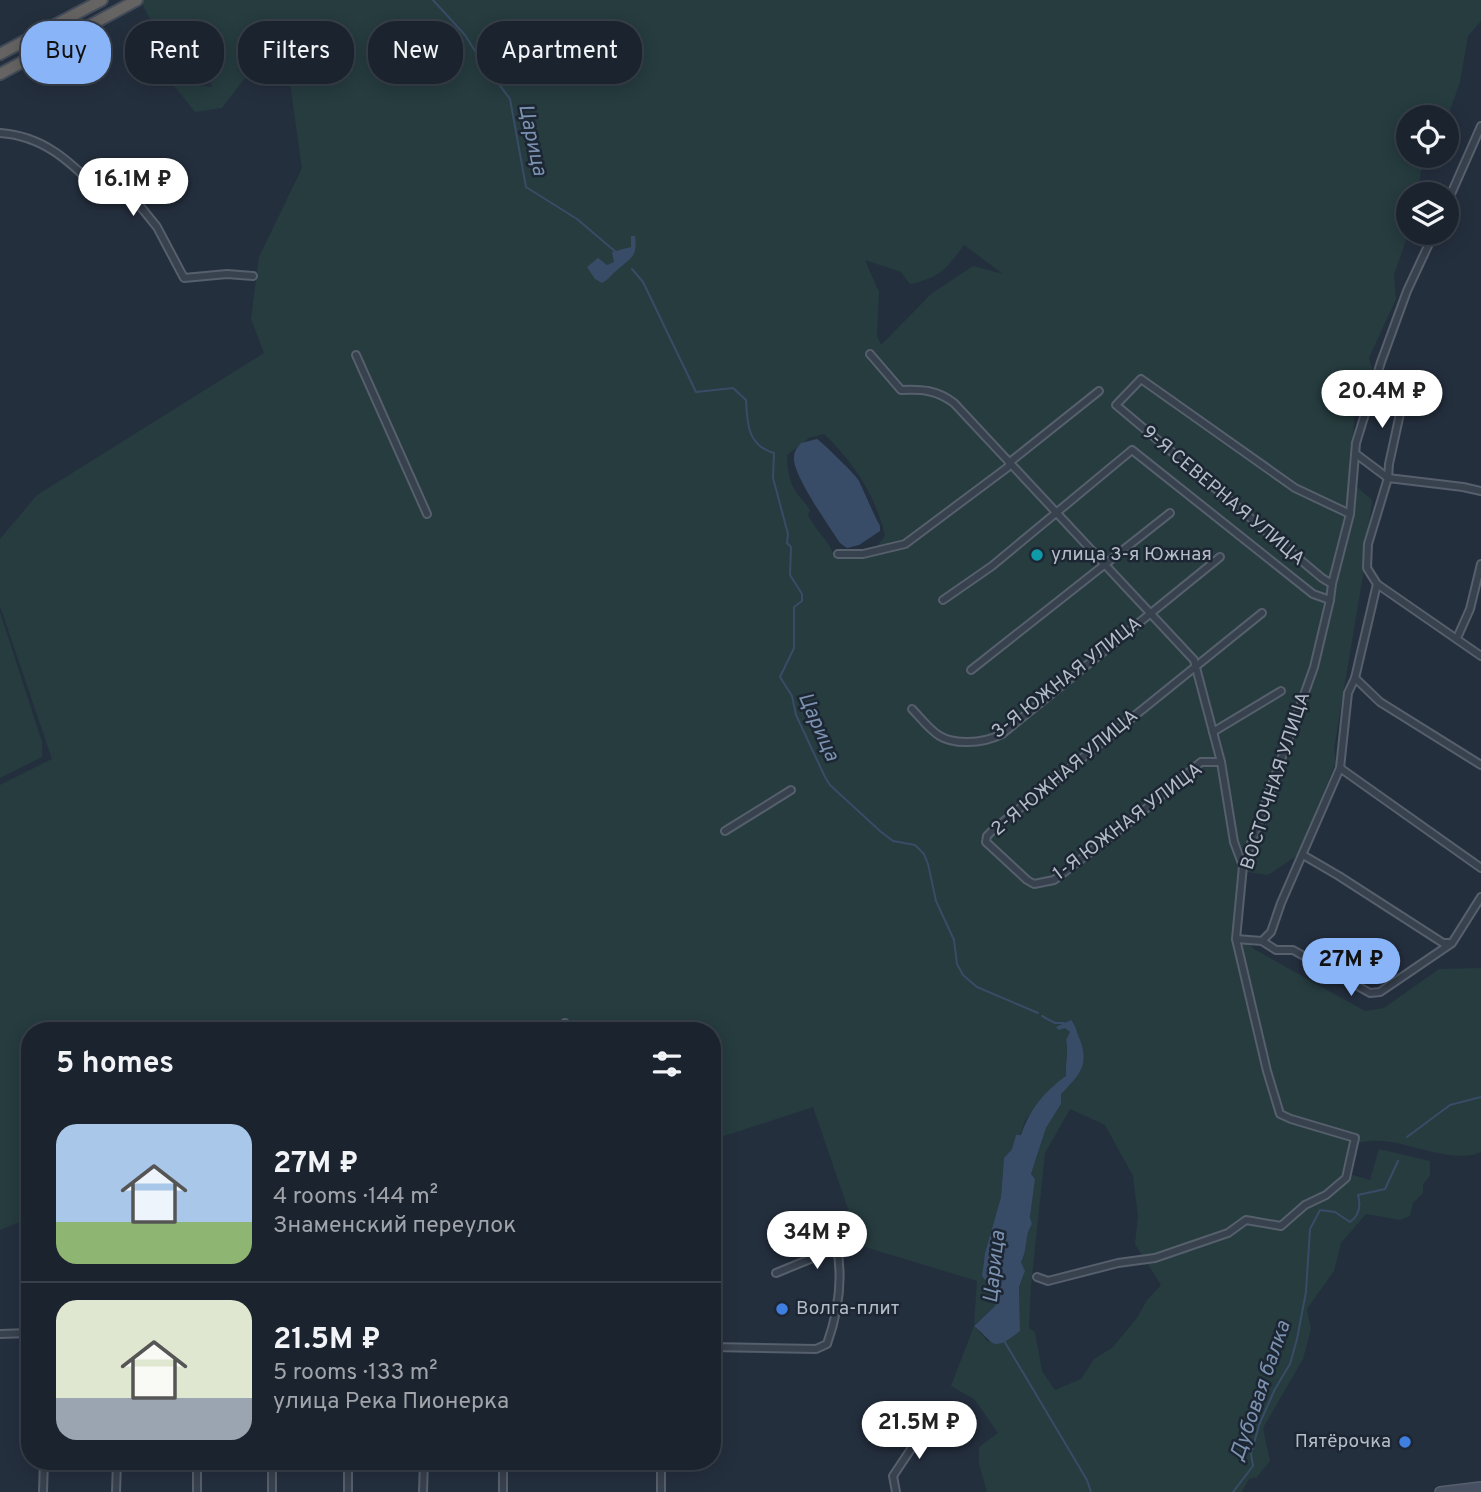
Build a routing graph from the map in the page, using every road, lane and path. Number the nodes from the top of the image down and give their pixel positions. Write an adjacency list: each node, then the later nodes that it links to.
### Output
1 (102, 0): 3 (highway)
2 (137, 0): 4 (highway)
3 (0, 54)
4 (0, 74)
5 (1481, 126): 7 (street)
6 (0, 132): 9 (street)
7 (1456, 182)
8 (1428, 245): 14 (street, ВОСТОЧНАЯ УЛИЦА)
9 (253, 276)
10 (870, 354): 15 (street)
11 (356, 355): 21 (street)
12 (1406, 386): 16 (street)
13 (1099, 391): 15 (street)
14 (1356, 454): 16 (street); 20 (street, ВОСТОЧНАЯ УЛИЦА)
15 (1010, 462): 18 (street); 22 (street)
16 (1388, 478): 17 (street); 27 (street)
17 (1481, 491)
18 (1057, 512): 24 (street); 28 (street); 29 (street)
19 (1170, 513): 24 (street)
20 (1350, 513): 26 (street, ВОСТОЧНАЯ УЛИЦА); 26 (street, 9-Я СЕВЕРНАЯ УЛИЦА)
21 (427, 514)
22 (838, 554)
23 (1220, 557): 30 (street, 3-Я ЮЖНАЯ УЛИЦА)
24 (1104, 564): 30 (street); 35 (street)
25 (1481, 564): 32 (street)
26 (1332, 584): 29 (street, ВОСТОЧНАЯ УЛИЦА)
27 (1377, 584): 32 (street); 36 (street)
28 (943, 600)
29 (1330, 600): 46 (street, ВОСТОЧНАЯ УЛИЦА)
30 (1150, 612): 34 (street); 38 (street, 3-Я ЮЖНАЯ УЛИЦА)
31 (1262, 612): 34 (street)
32 (1457, 638): 33 (street)
33 (1481, 656)
34 (1196, 665): 39 (street); 48 (street, 2-Я ЮЖНАЯ УЛИЦА)
35 (971, 670)
36 (1355, 678): 41 (street); 42 (street)
37 (1280, 691): 39 (street)
38 (912, 709)
39 (1213, 732): 40 (street)
40 (1221, 762): 46 (street); 48 (street, 1-Я ЮЖНАЯ УЛИЦА)
41 (1481, 765)
42 (1340, 768): 45 (street); 47 (street)
43 (791, 790): 44 (street)
44 (725, 831)
45 (1303, 855): 51 (street); 52 (street)
46 (1243, 866): 50 (street, ВОСТОЧНАЯ УЛИЦА)
47 (1481, 868)
48 (1034, 884)
49 (1481, 897): 52 (street)
50 (1236, 939): 51 (street); 56 (street, ВОСТОЧНАЯ УЛИЦА)
51 (1262, 941): 52 (street)
52 (1452, 943)
53 (855, 1240): 54 (street)
54 (837, 1248): 55 (street); 59 (street)
55 (776, 1273)
56 (1037, 1277)
57 (21, 1333): 58 (street)
58 (0, 1334)
59 (721, 1347)
60 (916, 1429): 78 (street)
61 (44, 1470): 70 (street)
62 (117, 1470): 71 (street)
63 (197, 1470): 72 (street)
64 (272, 1470): 73 (street)
65 (348, 1470): 74 (street)
66 (424, 1470): 75 (street)
67 (503, 1470): 76 (street)
68 (661, 1470): 77 (street)
69 (1481, 1487): 79 (main road)
70 (43, 1492)
71 (116, 1492)
72 (197, 1492)
73 (271, 1492)
74 (348, 1492)
75 (423, 1492)
76 (503, 1492)
77 (661, 1492)
78 (897, 1492)
79 (1440, 1492)

